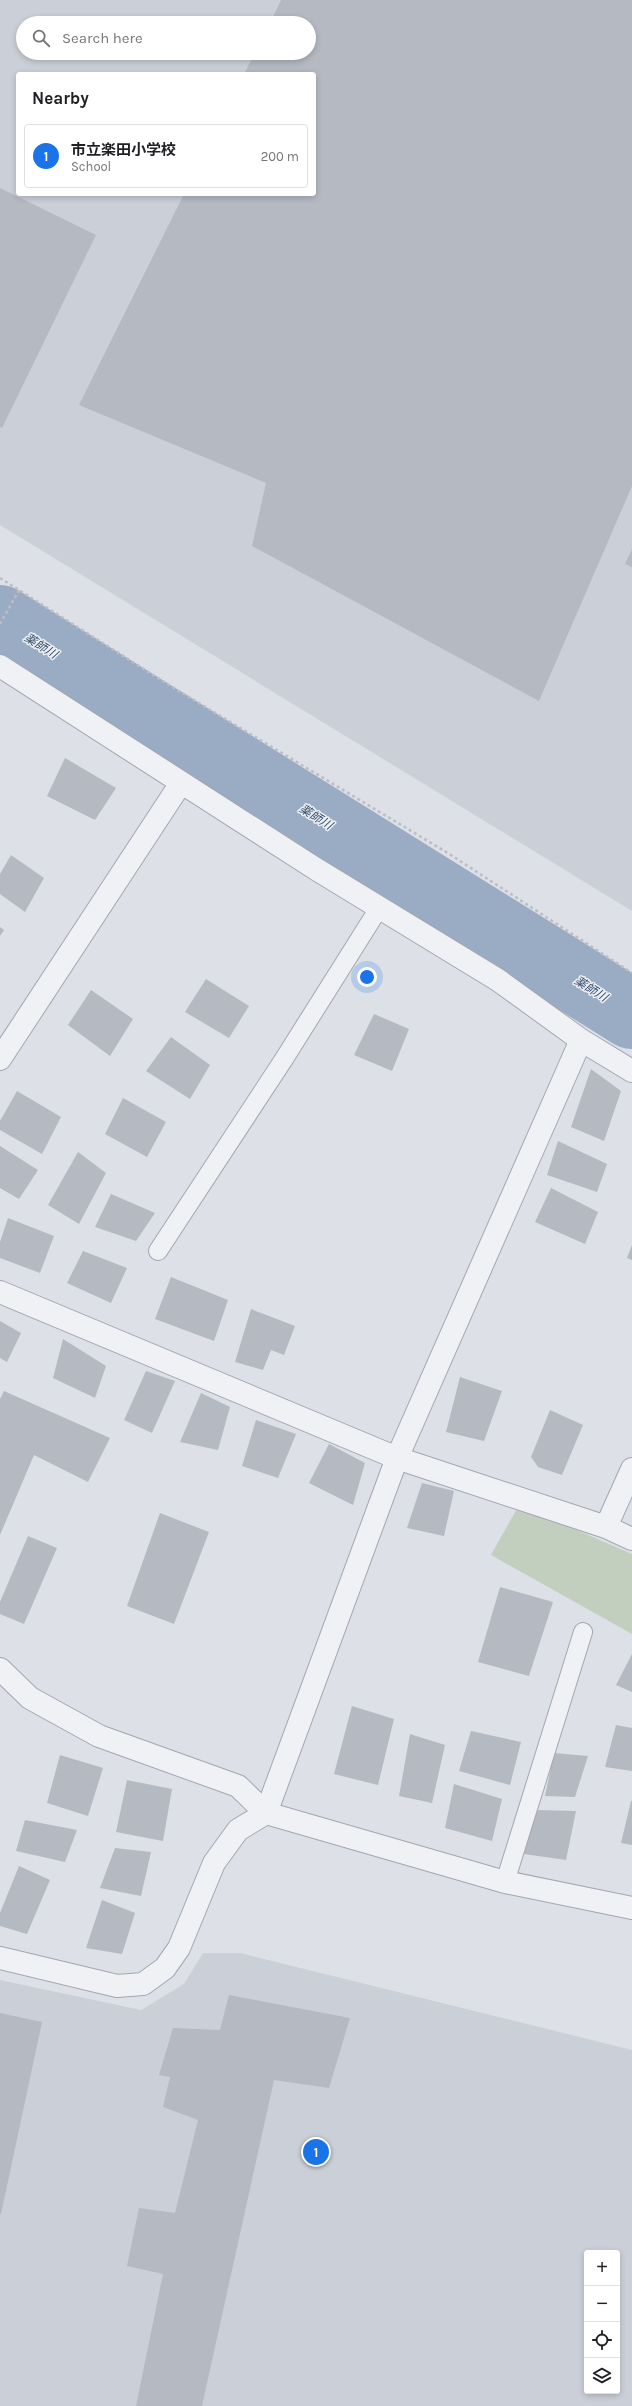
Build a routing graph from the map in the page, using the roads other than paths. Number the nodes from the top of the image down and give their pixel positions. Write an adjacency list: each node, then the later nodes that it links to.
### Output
1 (0, 666): 2 (street)
2 (181, 783): 3 (street); 5 (street)
3 (379, 908): 4 (street); 7 (lane)
4 (581, 1040): 6 (street); 9 (street)
5 (0, 1059)
6 (632, 1071)
7 (158, 1251)
8 (0, 1292): 9 (street)
9 (397, 1458): 11 (street); 15 (street)
10 (632, 1469): 11 (street)
11 (606, 1528): 12 (street)
12 (632, 1539)
13 (582, 1632): 16 (lane)
14 (0, 1669): 15 (street)
15 (266, 1813): 16 (street); 18 (street)
16 (505, 1882): 17 (street)
17 (632, 1908)
18 (0, 1958)

